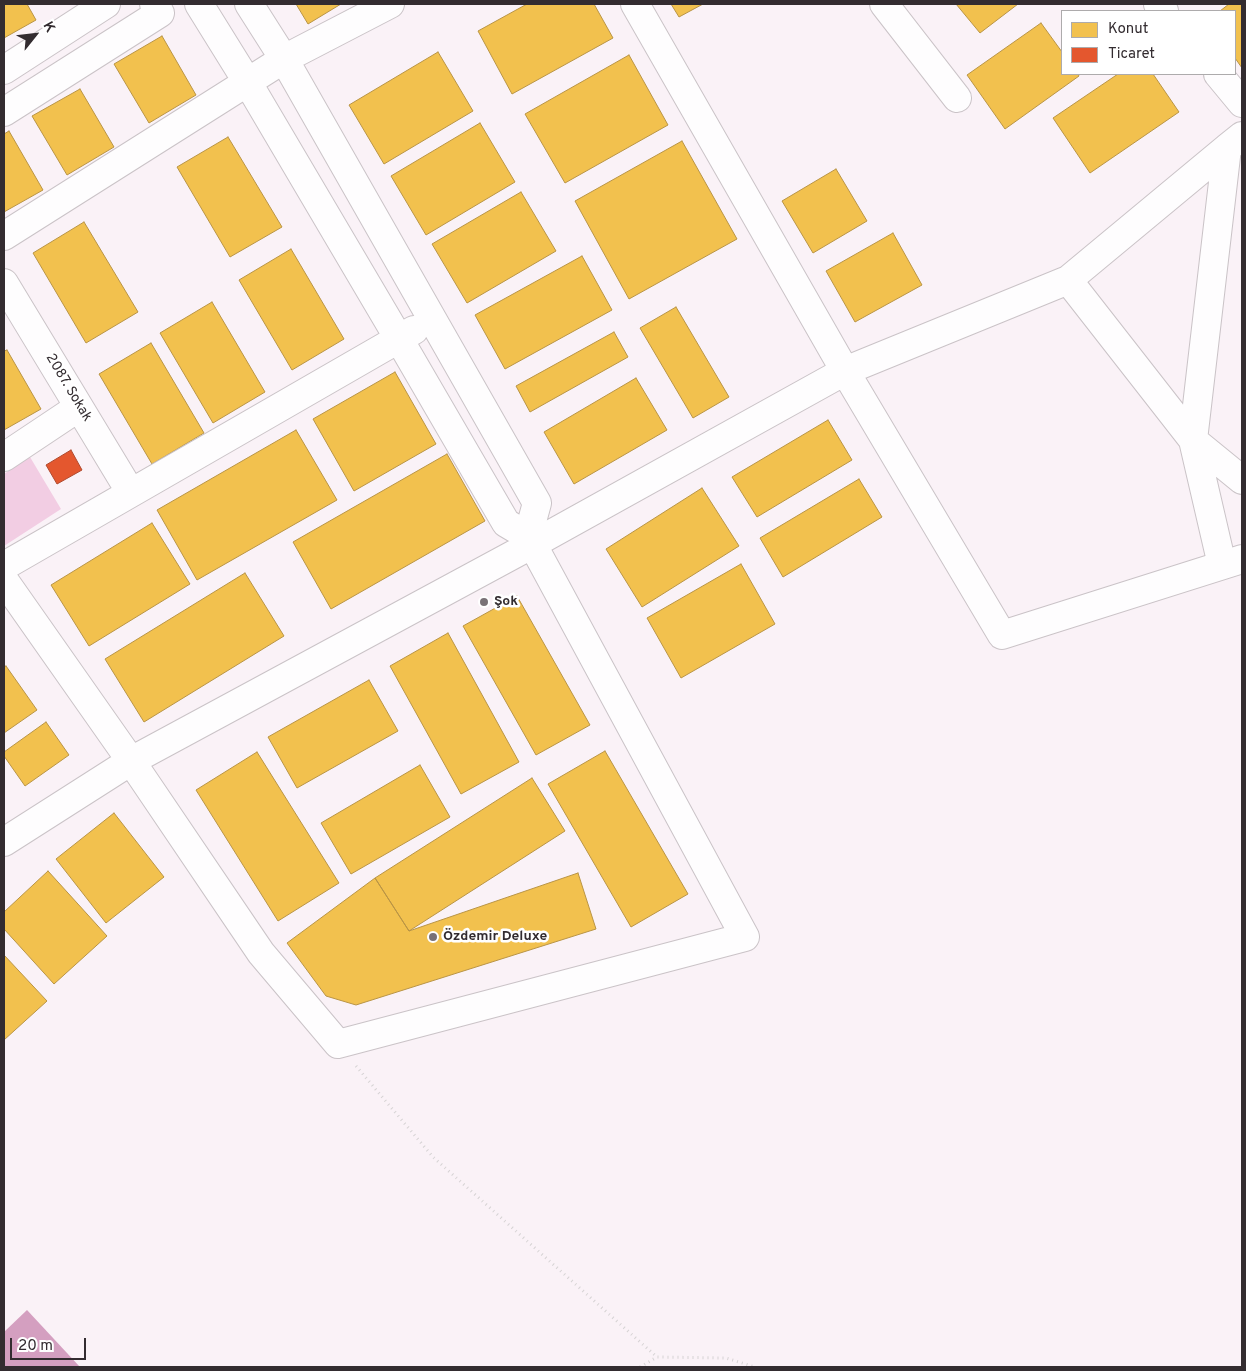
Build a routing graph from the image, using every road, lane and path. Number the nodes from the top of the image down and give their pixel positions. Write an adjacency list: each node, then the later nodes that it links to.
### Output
1 (106, 4): 9 (street)
2 (154, 4): 14 (street)
3 (198, 4): 11 (street)
4 (249, 4): 8 (street)
5 (390, 4): 8 (street)
6 (635, 4): 22 (street)
7 (884, 4): 12 (street)
8 (284, 59): 11 (street); 20 (street)
9 (4, 70)
10 (1219, 75): 13 (street)
11 (248, 83): 16 (street); 21 (street)
12 (957, 98)
13 (1242, 103)
14 (4, 112)
15 (1234, 142): 17 (street); 24 (street)
16 (4, 236)
17 (1068, 280): 22 (street); 24 (street)
18 (4, 283): 19 (street, 2087. Sokak)
19 (11, 310): 23 (street, 2087. Sokak)
20 (432, 319): 21 (street); 28 (street)
21 (400, 339): 27 (street); 28 (street)
22 (845, 371): 28 (street); 29 (street)
23 (80, 407): 25 (street); 27 (street, 2087. Sokak)
24 (1193, 440): 26 (street); 29 (street)
25 (4, 457)
26 (1242, 480)
27 (131, 493): 30 (street)
28 (531, 540): 32 (street); 34 (street)
29 (1232, 562)
30 (4, 566)
31 (4, 580): 32 (street)
32 (131, 762): 33 (street); 34 (street)
33 (4, 842)
34 (338, 1044): 35 (path)
35 (657, 1357): 36 (path); 37 (path)
36 (640, 1367)
37 (755, 1367)

